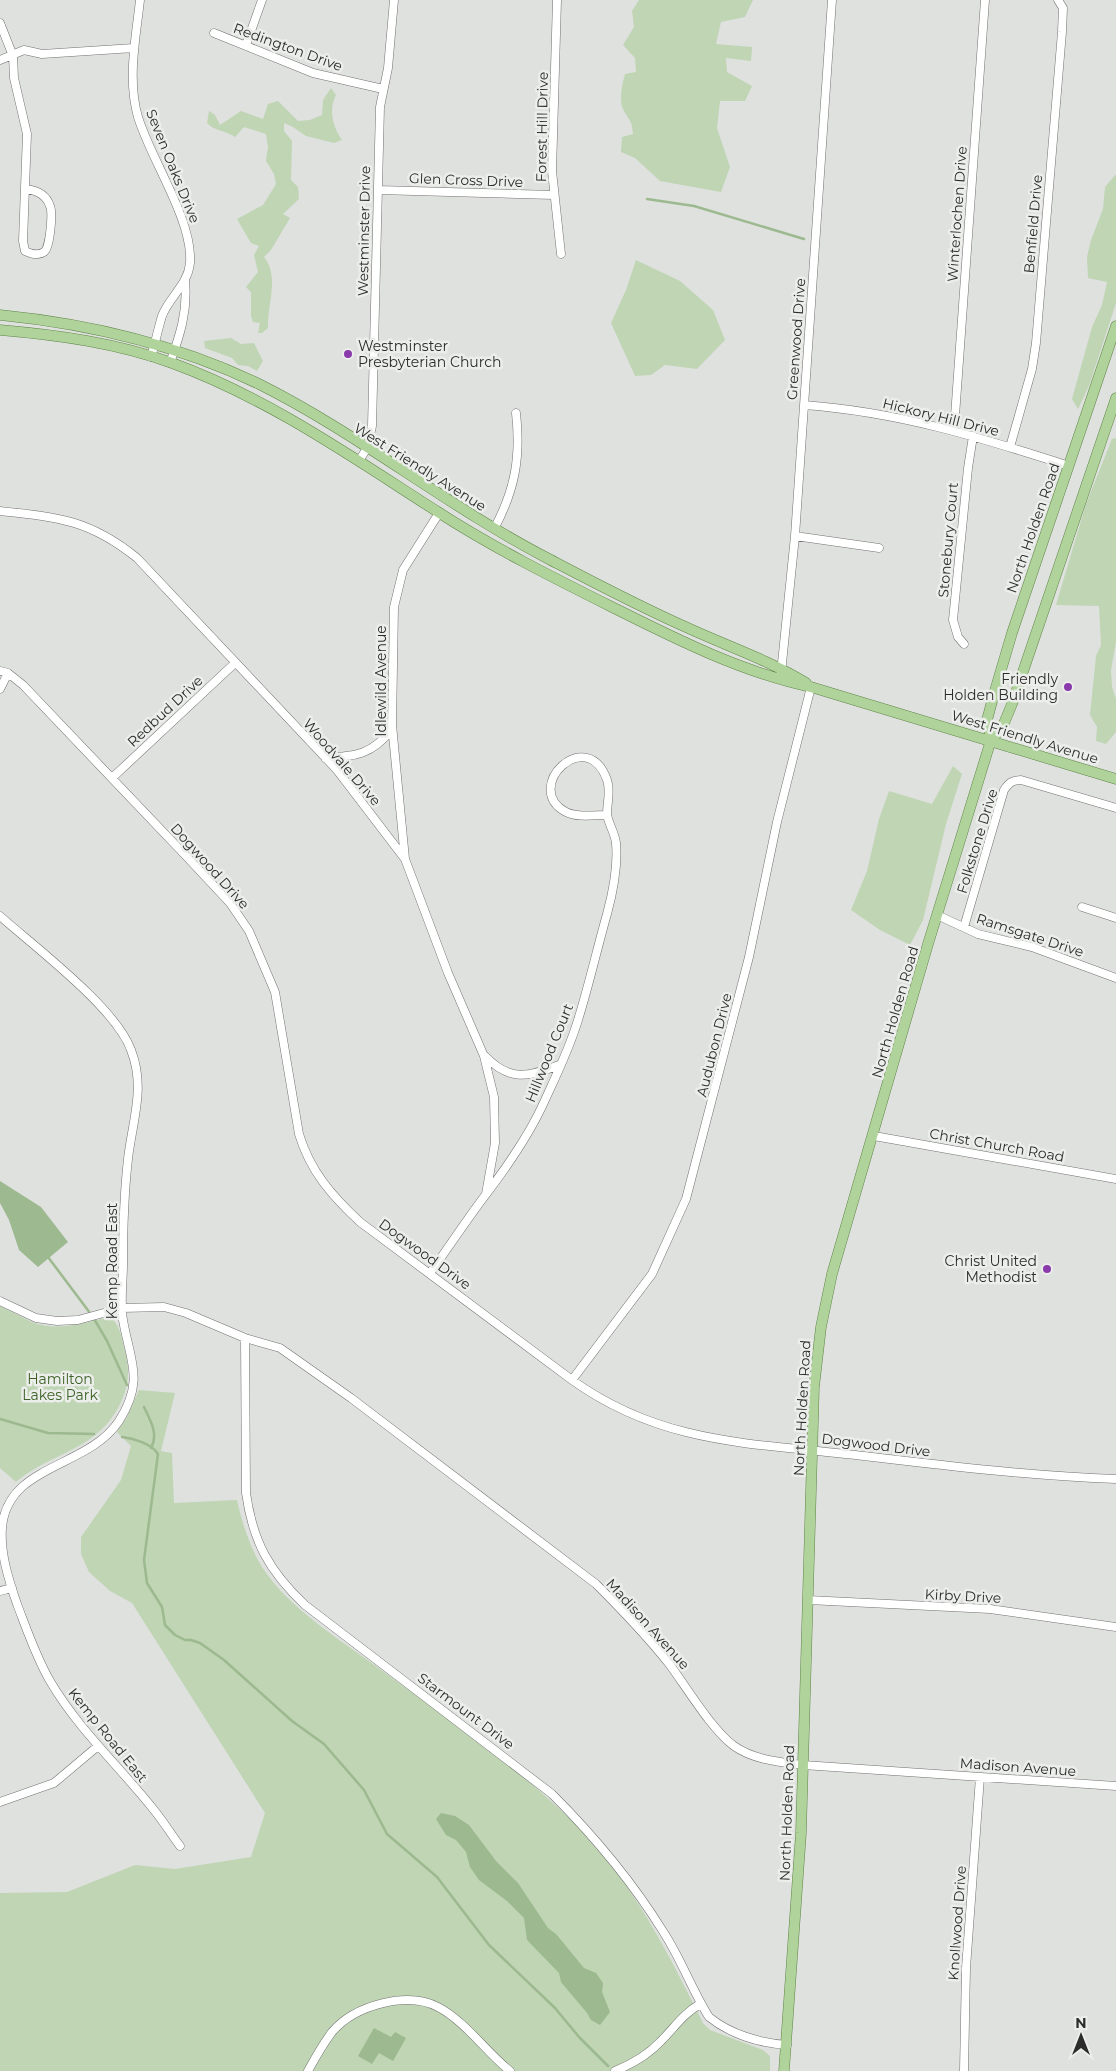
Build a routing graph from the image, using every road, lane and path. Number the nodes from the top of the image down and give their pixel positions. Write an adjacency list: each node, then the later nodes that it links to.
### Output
1 (140, 0): 11 (street, Seven Oaks Drive)
2 (262, 0): 10 (street)
3 (394, 0): 14 (street, Westminster Drive)
4 (557, 0): 17 (street, Forest Hill Drive)
5 (832, 0): 28 (street, Greenwood Drive)
6 (985, 0): 30 (street, Winterlochen Drive)
7 (1058, 0): 32 (street, Benfield Drive)
8 (0, 22): 12 (street)
9 (214, 33): 10 (street, Redington Drive)
10 (246, 45): 14 (street, Redington Drive)
11 (134, 48): 12 (street); 19 (street, Seven Oaks Drive)
12 (12, 56): 13 (street); 15 (street)
13 (0, 60)
14 (383, 89): 16 (street, Westminster Drive)
15 (25, 189): 15 (street)
16 (378, 190): 17 (street, Glen Cross Drive); 33 (street, Westminster Drive)
17 (554, 195): 18 (street, Forest Hill Drive)
18 (560, 254)
19 (185, 281): 23 (street, Seven Oaks Drive); 24 (street, Seven Oaks Drive)
20 (0, 315): 23 (main road, West Friendly Avenue)
21 (1116, 326): 35 (main road, North Holden Road)
22 (0, 330): 25 (main road, West Friendly Avenue)
23 (156, 343): 24 (main road, West Friendly Avenue); 25 (street, Seven Oaks Drive)
24 (175, 349): 26 (street, Seven Oaks Drive); 33 (main road, West Friendly Avenue)
25 (151, 357): 26 (main road, West Friendly Avenue)
26 (170, 363): 34 (main road, West Friendly Avenue)
27 (1116, 398): 49 (main road, North Holden Road)
28 (804, 405): 30 (street, Hickory Hill Drive); 39 (street, Greenwood Drive)
29 (516, 413): 38 (street)
30 (954, 430): 31 (street, Hickory Hill Drive)
31 (973, 436): 32 (street, Hickory Hill Drive); 41 (street, Stonebury Court)
32 (1010, 447): 35 (street, Hickory Hill Drive)
33 (367, 448): 34 (street, Westminster Drive); 38 (main road, West Friendly Avenue)
34 (359, 461): 37 (main road, West Friendly Avenue)
35 (1069, 466): 49 (main road, North Holden Road)
36 (0, 511): 42 (street, Woodvale Drive)
37 (439, 513): 45 (main road, West Friendly Avenue); 48 (street, Idlewild Avenue)
38 (494, 529): 43 (main road, West Friendly Avenue)
39 (795, 536): 40 (street); 43 (street, Greenwood Drive)
40 (880, 548)
41 (964, 644)
42 (235, 662): 50 (street, Woodvale Drive); 51 (street, Redbud Drive)
43 (782, 668): 45 (street, Greenwood Drive); 46 (main road, West Friendly Avenue)
44 (4, 672): 47 (street); 51 (street, Dogwood Drive)
45 (779, 680): 46 (main road, West Friendly Avenue)
46 (811, 687): 49 (main road, West Friendly Avenue); 71 (street, Audubon Drive)
47 (0, 689)
48 (392, 729): 50 (street); 55 (street, Idlewild Avenue)
49 (991, 740): 52 (main road, West Friendly Avenue); 57 (main road, North Holden Road)
50 (325, 758): 55 (street, Woodvale Drive)
51 (112, 778): 67 (street, Dogwood Drive)
52 (1116, 779)
53 (1116, 808): 60 (street, Folkstone Drive)
54 (607, 815): 54 (street, Hillwood Court); 63 (street, Hillwood Court)
55 (405, 860): 62 (street, Woodvale Drive)
56 (1082, 907): 59 (street)
57 (937, 915): 60 (street, Ramsgate Drive); 64 (main road, North Holden Road)
58 (0, 916): 69 (street, Kemp Road East)
59 (1116, 918)
60 (964, 927): 61 (street, Ramsgate Drive)
61 (1115, 976)
62 (484, 1056): 63 (street); 66 (street, Woodvale Drive)
63 (560, 1065): 66 (street, Hillwood Court)
64 (874, 1136): 65 (street, Christ Church Road); 72 (main road, North Holden Road)
65 (1116, 1179)
66 (486, 1194): 67 (street, Hillwood Court)
67 (430, 1273): 71 (street, Dogwood Drive)
68 (0, 1301): 69 (street)
69 (122, 1308): 70 (street, Madison Avenue); 74 (street, Kemp Road East)
70 (245, 1338): 79 (street, Madison Avenue); 84 (street, Starmount Drive)
71 (572, 1380): 72 (street, Dogwood Drive)
72 (812, 1450): 73 (street, Dogwood Drive); 76 (main road, North Holden Road)
73 (1116, 1480)
74 (12, 1588): 75 (street); 78 (street, Kemp Road East)
75 (0, 1592)
76 (808, 1600): 77 (street, Kirby Drive); 79 (main road, North Holden Road)
77 (1116, 1627)
78 (98, 1746): 82 (street); 83 (street, Kemp Road East)
79 (803, 1765): 80 (street, Madison Avenue); 85 (main road, North Holden Road)
80 (980, 1777): 81 (street, Madison Avenue); 90 (street, Knollwood Drive)
81 (1116, 1786)
82 (0, 1802)
83 (180, 1846)
84 (700, 2004): 85 (street, Starmount Drive); 88 (street)
85 (787, 2045): 89 (main road, North Holden Road)
86 (308, 2071): 87 (street)
87 (510, 2071)
88 (615, 2071)
89 (784, 2071)
90 (964, 2071)

